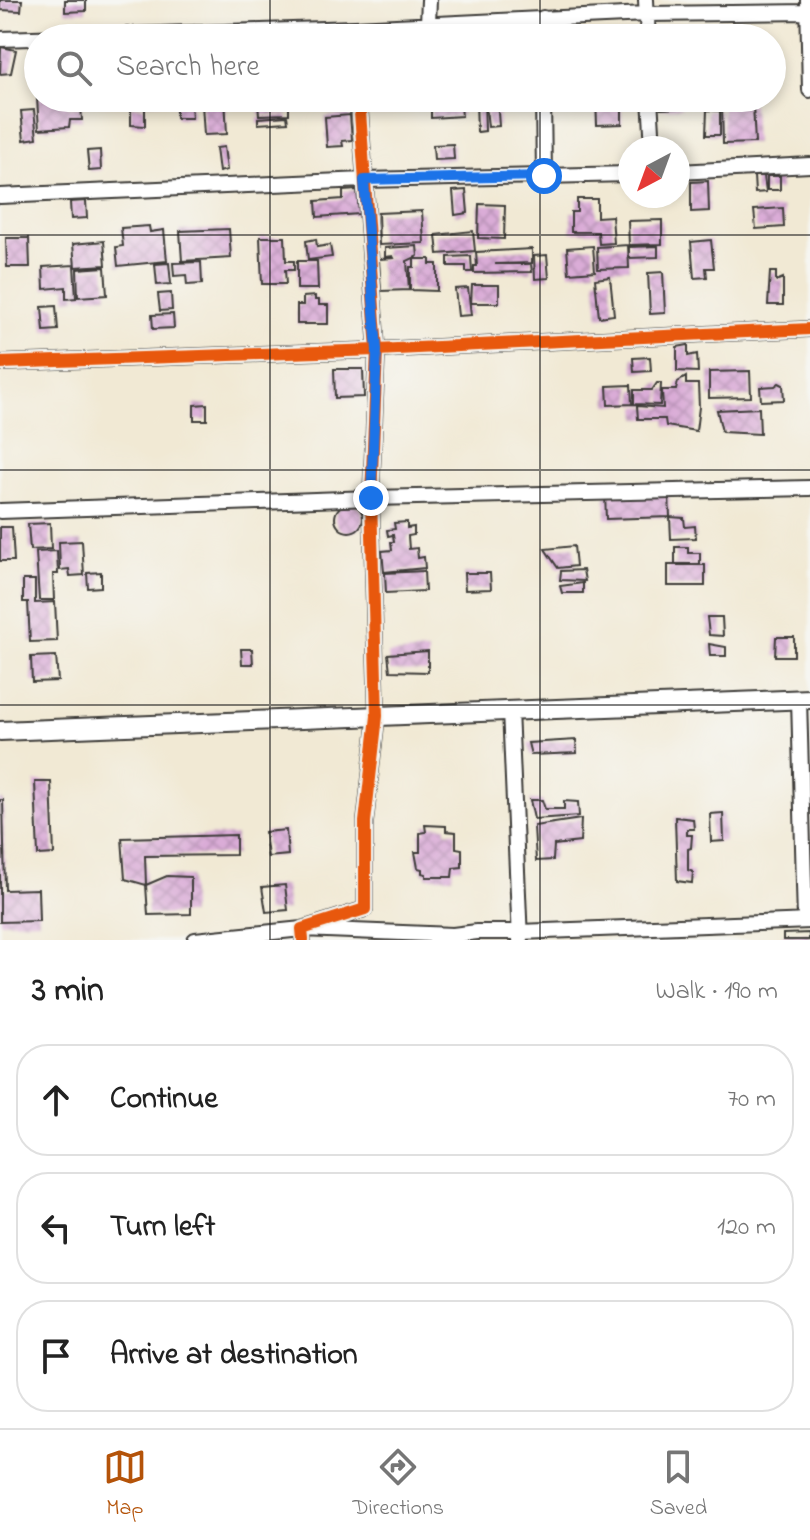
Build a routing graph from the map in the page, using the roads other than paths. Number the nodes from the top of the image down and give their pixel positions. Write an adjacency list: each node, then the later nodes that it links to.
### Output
1 (429, 0): 5 (street)
2 (646, 7): 3 (street); 4 (street)
3 (809, 8): 10 (street)
4 (543, 18): 5 (street); 7 (street)
5 (428, 23): 6 (street)
6 (421, 24)
7 (543, 24)
8 (0, 39): 9 (street)
9 (24, 39)
10 (810, 90)
11 (360, 112): 19 (street)
12 (543, 112): 18 (street)
13 (651, 112): 14 (street)
14 (652, 136)
15 (810, 165): 16 (street)
16 (690, 171)
17 (618, 174): 18 (street)
18 (544, 176): 19 (street)
19 (364, 180): 20 (street); 22 (street)
20 (0, 196)
21 (810, 329): 22 (street)
22 (377, 350): 23 (street); 25 (street)
23 (0, 363)
24 (810, 488): 25 (street)
25 (371, 498): 26 (street); 29 (street)
26 (0, 511)
27 (804, 699): 28 (street); 31 (street)
28 (510, 710): 29 (street); 34 (street)
29 (377, 716): 30 (street); 33 (street)
30 (0, 731)
31 (807, 921): 32 (street)
32 (761, 923): 34 (street); 36 (street)
33 (302, 934): 34 (street); 35 (street)
34 (520, 936)
35 (195, 940)
36 (761, 940)

